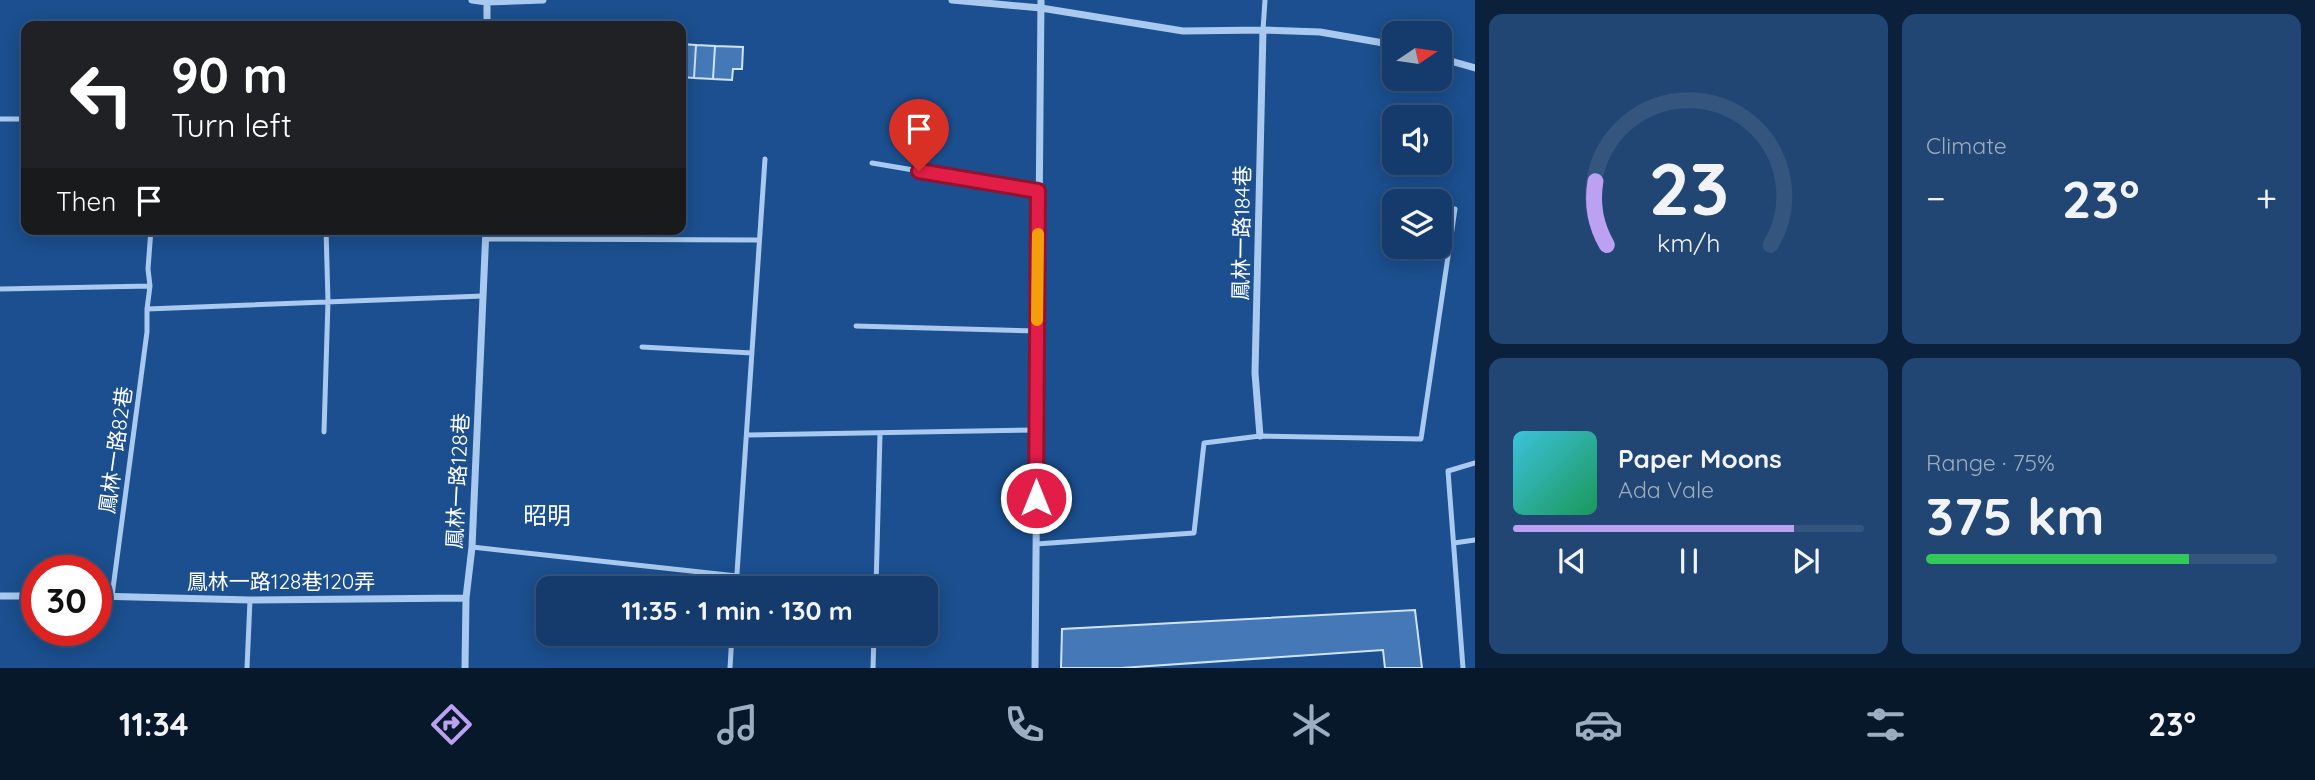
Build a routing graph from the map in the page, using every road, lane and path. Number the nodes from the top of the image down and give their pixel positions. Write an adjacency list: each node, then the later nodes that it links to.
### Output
1 (472, 0): 5 (street)
2 (543, 0): 5 (street)
3 (952, 0): 6 (street)
4 (1265, 0): 8 (lane, 鳳林一路184巷)
5 (487, 1): 7 (street)
6 (1041, 4): 8 (street); 16 (street)
7 (487, 21)
8 (1262, 30): 9 (street); 36 (street, 鳳林一路184巷)
9 (1382, 43)
10 (1452, 61): 11 (street)
11 (1475, 68)
12 (0, 119): 13 (lane)
13 (21, 119)
14 (765, 159): 22 (lane)
15 (872, 163): 16 (lane)
16 (1038, 191): 29 (street)
17 (1455, 209): 36 (lane)
18 (151, 235): 23 (lane, 鳳林一路82巷)
19 (326, 235): 26 (lane)
20 (486, 235): 21 (street, 鳳林一路128巷)
21 (486, 239): 22 (lane); 25 (street, 鳳林一路128巷)
22 (758, 240): 31 (lane)
23 (150, 286): 24 (lane); 27 (lane, 鳳林一路82巷)
24 (0, 289)
25 (483, 296): 26 (lane); 41 (street, 鳳林一路128巷)
26 (328, 301): 27 (lane); 33 (lane)
27 (147, 309): 46 (lane, 鳳林一路82巷)
28 (856, 326): 29 (lane)
29 (1037, 331): 32 (street)
30 (642, 347): 31 (lane)
31 (752, 353): 35 (lane)
32 (1036, 430): 34 (lane); 40 (street)
33 (324, 432)
34 (880, 434): 35 (lane); 43 (lane)
35 (747, 435): 42 (lane)
36 (1260, 436): 40 (lane)
37 (1475, 463): 39 (lane)
38 (1475, 540): 39 (lane)
39 (1454, 543): 56 (lane)
40 (1036, 544): 55 (street)
41 (472, 547): 42 (lane); 47 (street, 鳳林一路128巷)
42 (737, 576)
43 (876, 576)
44 (0, 596): 45 (street)
45 (21, 596)
46 (112, 596): 48 (street, 鳳林一路128巷120弄)
47 (467, 598): 48 (street, 鳳林一路128巷120弄); 52 (street, 鳳林一路128巷)
48 (250, 600): 51 (lane)
49 (731, 646): 53 (lane)
50 (874, 646): 54 (lane)
51 (247, 668)
52 (465, 668)
53 (730, 668)
54 (873, 668)
55 (1035, 668)
56 (1463, 668)

